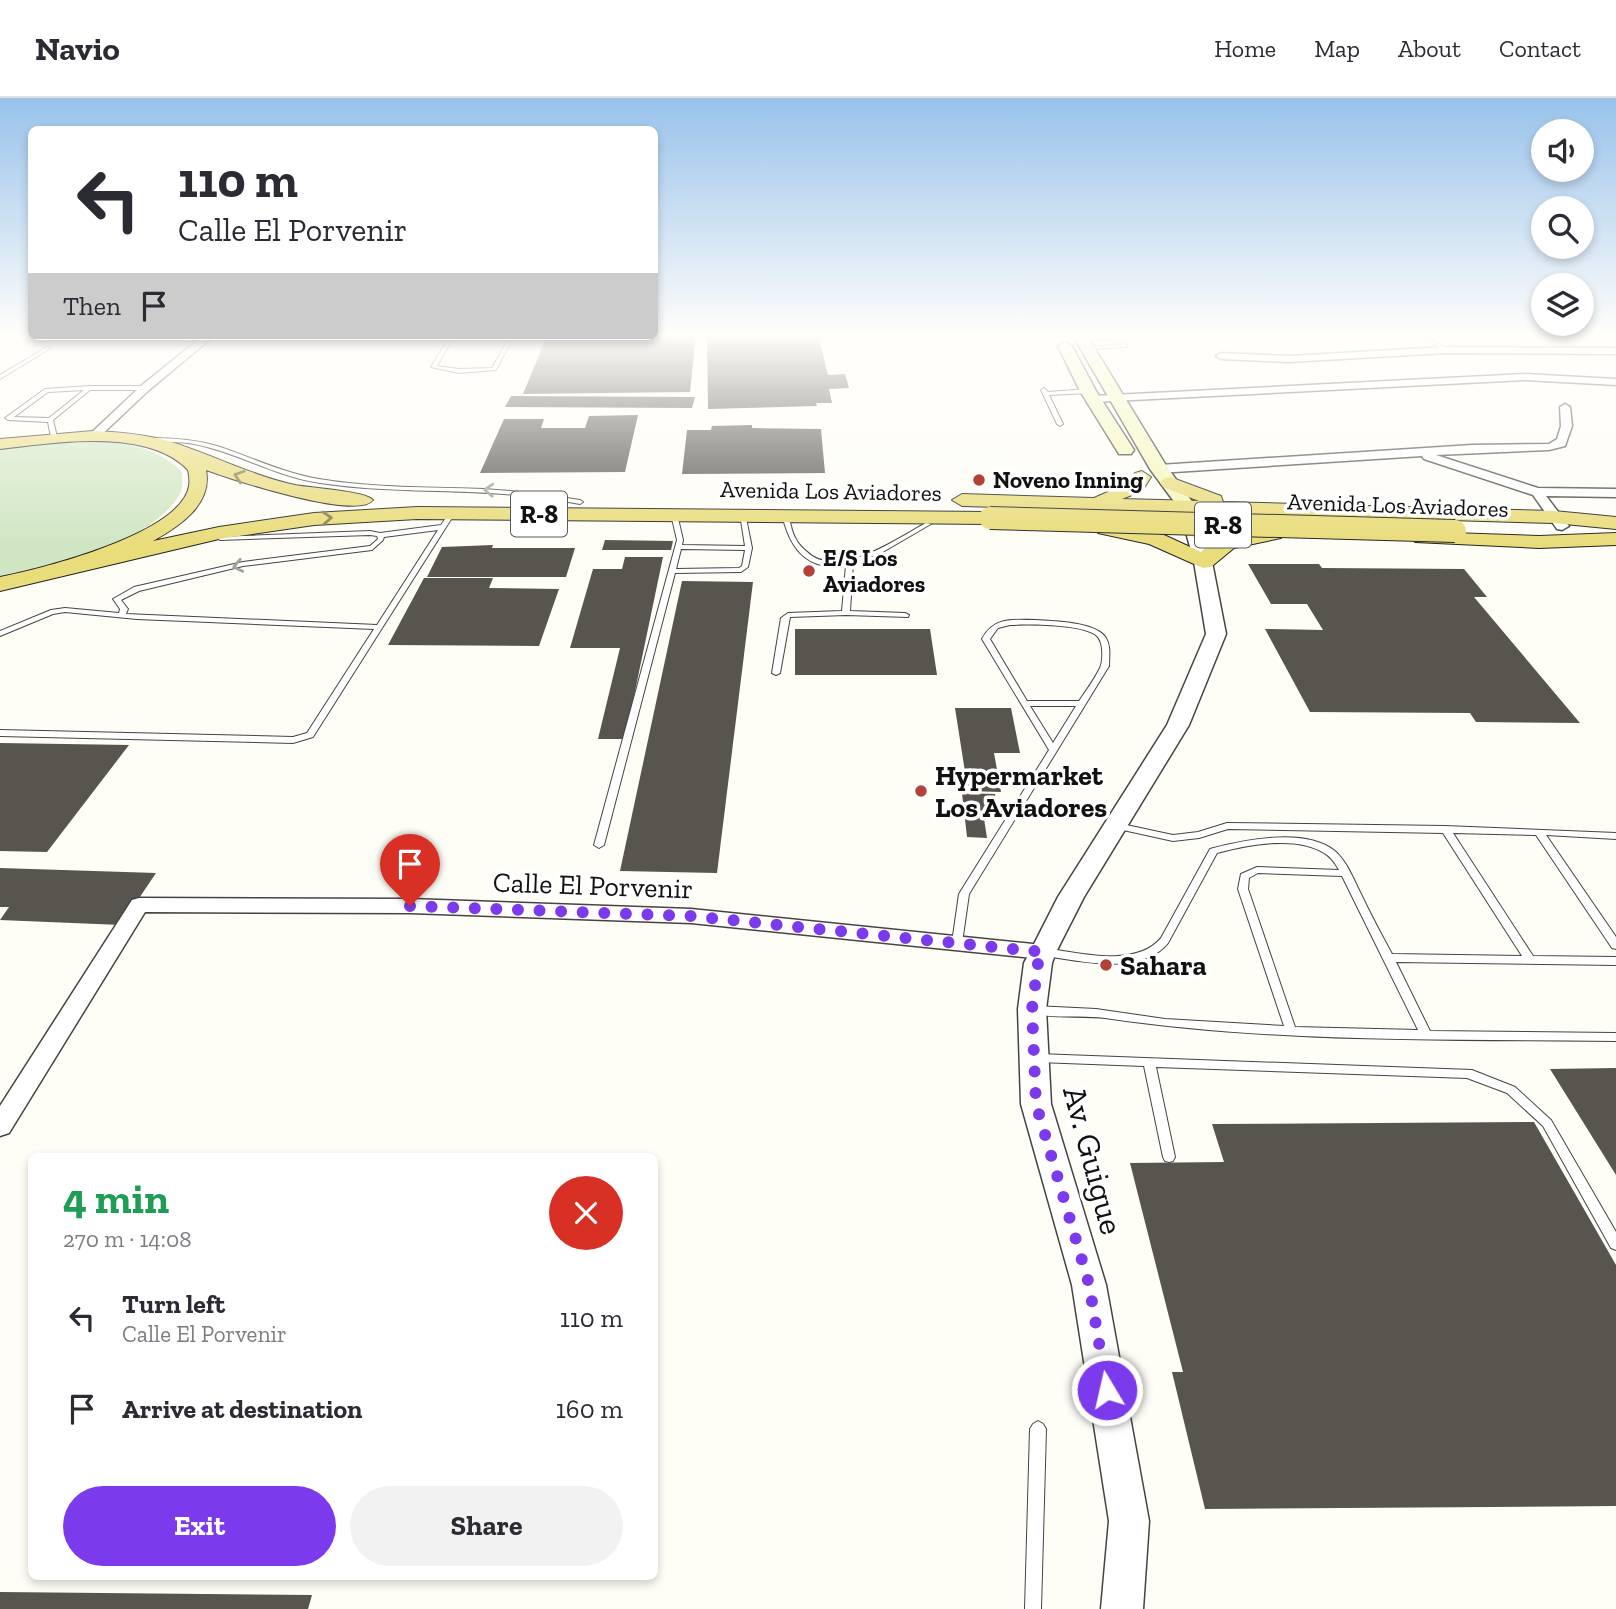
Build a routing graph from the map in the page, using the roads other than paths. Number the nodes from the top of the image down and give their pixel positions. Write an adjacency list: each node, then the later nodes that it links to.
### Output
1 (27, 405): 9 (lane)
2 (74, 405): 9 (lane)
3 (127, 405): 10 (street)
4 (1051, 405): 8 (lane)
5 (1098, 405): 15 (main road)
6 (1119, 405): 15 (main road)
7 (1565, 407): 13 (street)
8 (1060, 424)
9 (52, 429): 10 (main road, R-8); 12 (main road, R-8)
10 (94, 436): 11 (main road, R-8)
11 (144, 441): 14 (main road, R-8); 18 (lane, one-way to 11)
12 (0, 444)
13 (1417, 452): 15 (street); 16 (street)
14 (180, 453): 18 (main road, Avenida Los Aviadores / R-8, one-way to 14); 39 (main road, R-8)
15 (1157, 476): 19 (main road); 20 (main road); 21 (main road); 23 (main road)
16 (1537, 492): 17 (street); 27 (street)
17 (1616, 493)
18 (580, 502): 22 (main road, Avenida Los Aviadores / R-8)
19 (1092, 502): 20 (main road, R-8); 22 (main road, R-8)
20 (1164, 506): 21 (main road); 32 (main road)
21 (1187, 507): 23 (main road); 32 (main road)
22 (742, 508): 24 (main road, Avenida Los Aviadores / R-8); 25 (main road); 30 (main road, Avenida Los Aviadores / R-8, bridge); 38 (lane)
23 (1241, 509): 27 (main road)
24 (674, 514): 26 (main road, Avenida Los Aviadores / R-8); 37 (lane)
25 (786, 518): 28 (main road); 41 (lane)
26 (447, 520): 34 (lane); 35 (main road, Avenida Los Aviadores / R-8, one-way to 26); 49 (lane)
27 (1558, 522): 29 (main road, Avenida Los Aviadores / R-8); 30 (main road, Avenida Los Aviadores / R-8)
28 (928, 524): 31 (main road); 41 (lane)
29 (1616, 525)
30 (1451, 527): 36 (main road, Avenida Los Aviadores / R-8)
31 (1105, 529): 32 (main road); 40 (main road)
32 (1186, 531): 33 (main road, R-8); 40 (street, Av. Guigue)
33 (1274, 534): 36 (main road, R-8); 40 (main road)
34 (380, 535): 35 (lane); 48 (lane, one-way to 48)
35 (195, 538): 39 (main road, Avenida Los Aviadores / R-8)
36 (1616, 538)
37 (678, 547): 38 (lane); 42 (lane)
38 (749, 548): 42 (lane)
39 (91, 561): 43 (main road, R-8)
40 (1203, 562): 56 (street, Av. Guigue)
41 (850, 563): 46 (lane)
42 (672, 571): 60 (lane)
43 (47, 574): 44 (main road, R-8); 45 (main road, R-8)
44 (0, 584)
45 (0, 592)
46 (846, 613): 47 (lane); 51 (lane)
47 (905, 615)
48 (122, 616): 49 (lane); 50 (lane)
49 (379, 627): 54 (lane)
50 (0, 634)
51 (776, 673)
52 (1024, 703): 53 (lane); 53 (lane); 55 (lane)
53 (1081, 704): 55 (lane)
54 (0, 733)
55 (1053, 750): 62 (lane)
56 (1117, 826): 57 (lane); 64 (street, Av. Guigue)
57 (1445, 829): 58 (lane); 66 (lane)
58 (1539, 832): 59 (lane); 63 (lane)
59 (1616, 836)
60 (599, 845)
61 (1344, 873): 64 (lane); 65 (lane); 69 (lane)
62 (957, 943): 64 (street, Calle El Porvenir); 74 (street, Calle El Porvenir)
63 (1616, 945)
64 (1043, 952): 68 (street, Av. Guigue)
65 (1389, 958): 66 (lane); 70 (lane)
66 (1530, 960): 67 (lane)
67 (1616, 961)
68 (1032, 1009): 69 (lane); 72 (street, Av. Guigue)
69 (1291, 1031): 70 (lane)
70 (1426, 1035): 71 (lane)
71 (1616, 1037)
72 (1034, 1058): 73 (lane); 79 (street, Av. Guigue)
73 (1149, 1062): 75 (lane); 76 (lane)
74 (0, 1126)
75 (1168, 1157)
76 (1616, 1244)
77 (1038, 1429): 78 (lane)
78 (1033, 1609)
79 (1122, 1609)

